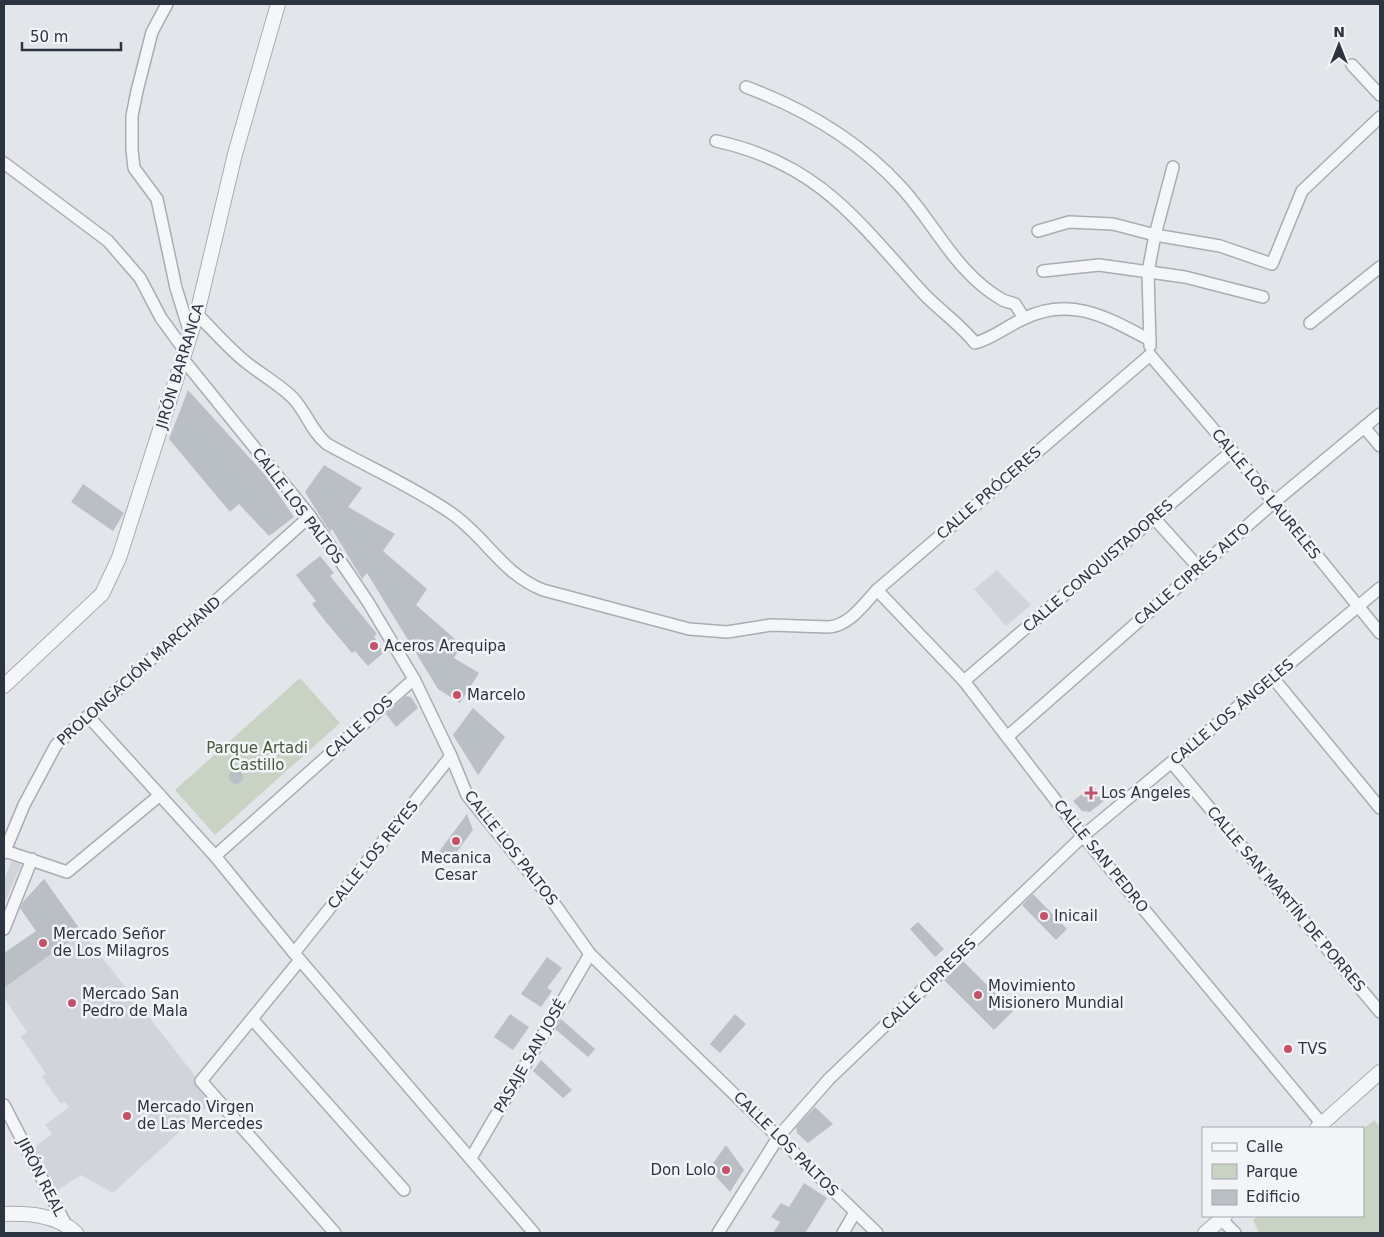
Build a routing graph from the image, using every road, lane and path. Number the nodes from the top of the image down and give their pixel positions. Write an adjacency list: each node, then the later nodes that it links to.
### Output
1 (167, 4): 19 (street)
2 (278, 4): 16 (street, JIRÓN BARRANCA)
3 (1352, 65): 5 (street)
4 (746, 87): 17 (street)
5 (1380, 95)
6 (1380, 117): 11 (street)
7 (716, 141): 17 (street)
8 (4, 163): 21 (street, CALLE LOS PALTOS)
9 (1173, 168): 11 (street)
10 (1038, 231): 11 (street)
11 (1155, 236): 14 (street)
12 (1380, 267): 18 (street)
13 (1043, 271): 14 (street)
14 (1148, 272): 15 (street); 20 (street)
15 (1263, 297)
16 (197, 314): 19 (street, JIRÓN BARRANCA); 32 (street, CALLE PRÓCERES)
17 (1024, 318): 20 (street)
18 (1310, 323)
19 (190, 333): 21 (street, JIRÓN BARRANCA)
20 (1150, 340): 22 (street)
21 (184, 354): 28 (street, CALLE LOS PALTOS); 38 (street, JIRÓN BARRANCA)
22 (1150, 355): 26 (street, CALLE LOS LAURELES); 32 (street, CALLE PRÓCERES)
23 (1380, 414): 24 (street, CALLE CIPRÉS ALTO)
24 (1364, 427): 25 (street); 27 (street, CALLE CIPRÉS ALTO)
25 (1380, 446)
26 (1232, 451): 27 (street, CALLE LOS LAURELES); 29 (street, CALLE CONQUISTADORES)
27 (1273, 503): 30 (street, CALLE CIPRÉS ALTO); 33 (street, CALLE LOS LAURELES)
28 (310, 516): 36 (street, CALLE LOS PALTOS); 39 (street, PROLONGACIÓN MARCHAND)
29 (1154, 518): 30 (street); 37 (street, CALLE CONQUISTADORES)
30 (1199, 568): 40 (street, CALLE CIPRÉS ALTO)
31 (1380, 588): 33 (street, CALLE LOS ÁNGELES)
32 (877, 590): 37 (street, CALLE SAN PEDRO)
33 (1358, 606): 34 (street, CALLE LOS LAURELES); 35 (street, CALLE LOS ÁNGELES)
34 (1380, 633)
35 (1273, 678): 42 (street, CALLE LOS ÁNGELES); 44 (street)
36 (414, 679): 41 (street, CALLE LOS PALTOS); 47 (street, CALLE DOS)
37 (964, 681): 40 (street, CALLE SAN PEDRO)
38 (4, 686)
39 (88, 716): 43 (street); 46 (street, PROLONGACIÓN MARCHAND)
40 (1007, 737): 45 (street, CALLE SAN PEDRO)
41 (451, 756): 50 (street, CALLE LOS PALTOS); 51 (street, CALLE LOS REYES)
42 (1172, 763): 45 (street, CALLE LOS ÁNGELES); 52 (street, CALLE SAN MARTÍN DE PORRES)
43 (160, 795): 47 (street); 48 (street)
44 (1380, 808)
45 (1083, 836): 56 (street, CALLE SAN PEDRO); 57 (street, CALLE CIPRESES)
46 (4, 852): 48 (street)
47 (215, 856): 51 (street)
48 (32, 859): 49 (street)
49 (4, 929)
50 (590, 954): 57 (street, CALLE LOS PALTOS); 58 (street, PASAJE SAN JOSÉ)
51 (297, 957): 53 (street, CALLE LOS REYES); 58 (street)
52 (1380, 1012)
53 (252, 1018): 59 (street); 65 (street, CALLE LOS REYES)
54 (1380, 1072): 56 (street)
55 (4, 1105): 63 (street, JIRÓN REAL)
56 (1319, 1126)
57 (779, 1136): 60 (street, CALLE LOS PALTOS); 67 (street, CALLE CIPRESES)
58 (471, 1158): 66 (street)
59 (404, 1190)
60 (855, 1212): 68 (street); 69 (street, CALLE LOS PALTOS)
61 (4, 1214): 63 (street)
62 (1223, 1218): 70 (street); 71 (street)
63 (65, 1223): 64 (street)
64 (76, 1233)
65 (335, 1233)
66 (534, 1233)
67 (718, 1233)
68 (842, 1233)
69 (878, 1233)
70 (1205, 1233)
71 (1235, 1233)

